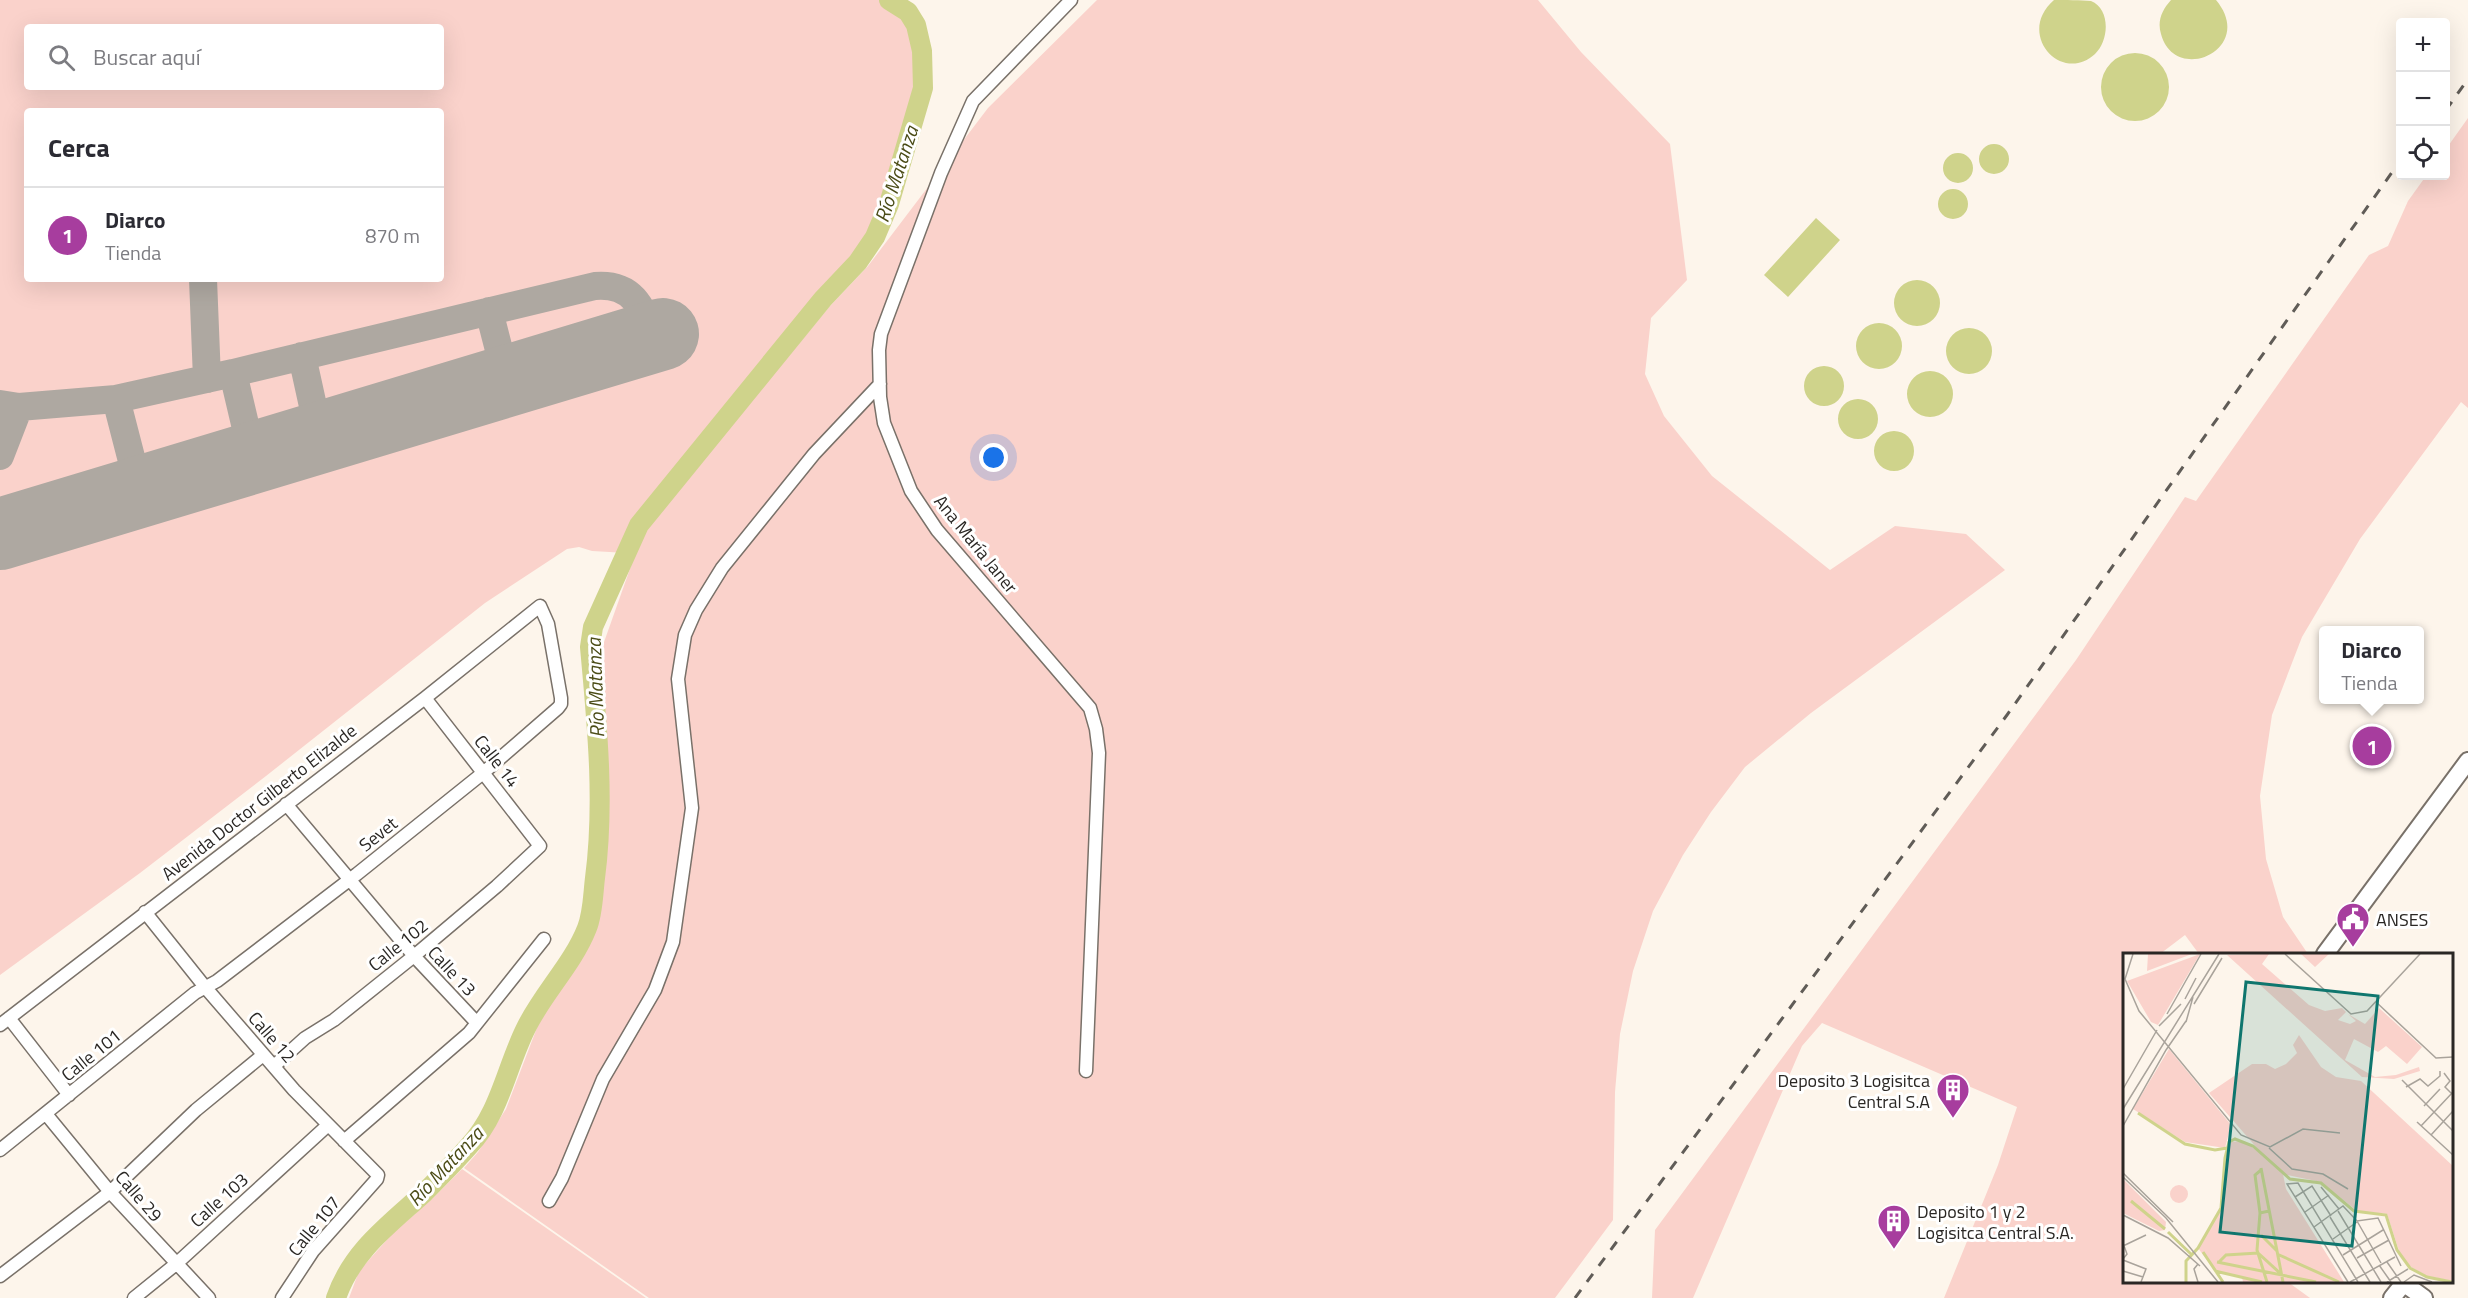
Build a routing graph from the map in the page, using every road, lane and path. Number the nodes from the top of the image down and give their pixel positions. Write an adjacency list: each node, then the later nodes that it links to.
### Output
1 (1071, 0): 2 (street, Ana María Janer)
2 (880, 384): 19 (street, Ana María Janer); 27 (street)
3 (540, 606): 4 (street, Avenida Doctor Gilberto Elizalde); 6 (street, Sevet)
4 (425, 698): 6 (street, Calle 14); 7 (street, Avenida Doctor Gilberto Elizalde)
5 (2468, 762): 12 (street)
6 (483, 773): 8 (street, Calle 14); 9 (street, Sevet)
7 (286, 804): 9 (street, Calle 13); 10 (street, Avenida Doctor Gilberto Elizalde)
8 (540, 846): 13 (street, Calle 102)
9 (349, 879): 13 (street, Calle 13); 14 (street, Sevet)
10 (146, 912): 14 (street, Calle 12); 15 (street, Avenida Doctor Gilberto Elizalde)
11 (544, 939): 16 (street)
12 (2326, 953)
13 (414, 956): 16 (street, Calle 13); 18 (street, Calle 102)
14 (205, 987): 17 (street, Calle 12); 20 (street, Calle 101)
15 (4, 1022): 20 (street)
16 (477, 1023): 23 (street)
17 (263, 1055): 18 (street, Calle 12); 26 (street)
18 (274, 1066): 22 (street, Calle 12)
19 (1086, 1071)
20 (69, 1095): 21 (street, Calle 101)
21 (46, 1114): 24 (street, Calle 101); 26 (street, Calle 29)
22 (327, 1126): 23 (street, Calle 12); 28 (street, Calle 103)
23 (344, 1141): 25 (street, Calle 12)
24 (0, 1150)
25 (377, 1179): 34 (street, Calle 107)
26 (110, 1192): 28 (street, Calle 29); 29 (street)
27 (549, 1202)
28 (176, 1264): 32 (street, Calle 103); 33 (street, Calle 29)
29 (0, 1276)
30 (2402, 1283): 35 (street)
31 (2404, 1283): 36 (street)
32 (134, 1298)
33 (209, 1298)
34 (282, 1298)
35 (2392, 1298)
36 (2424, 1298)

